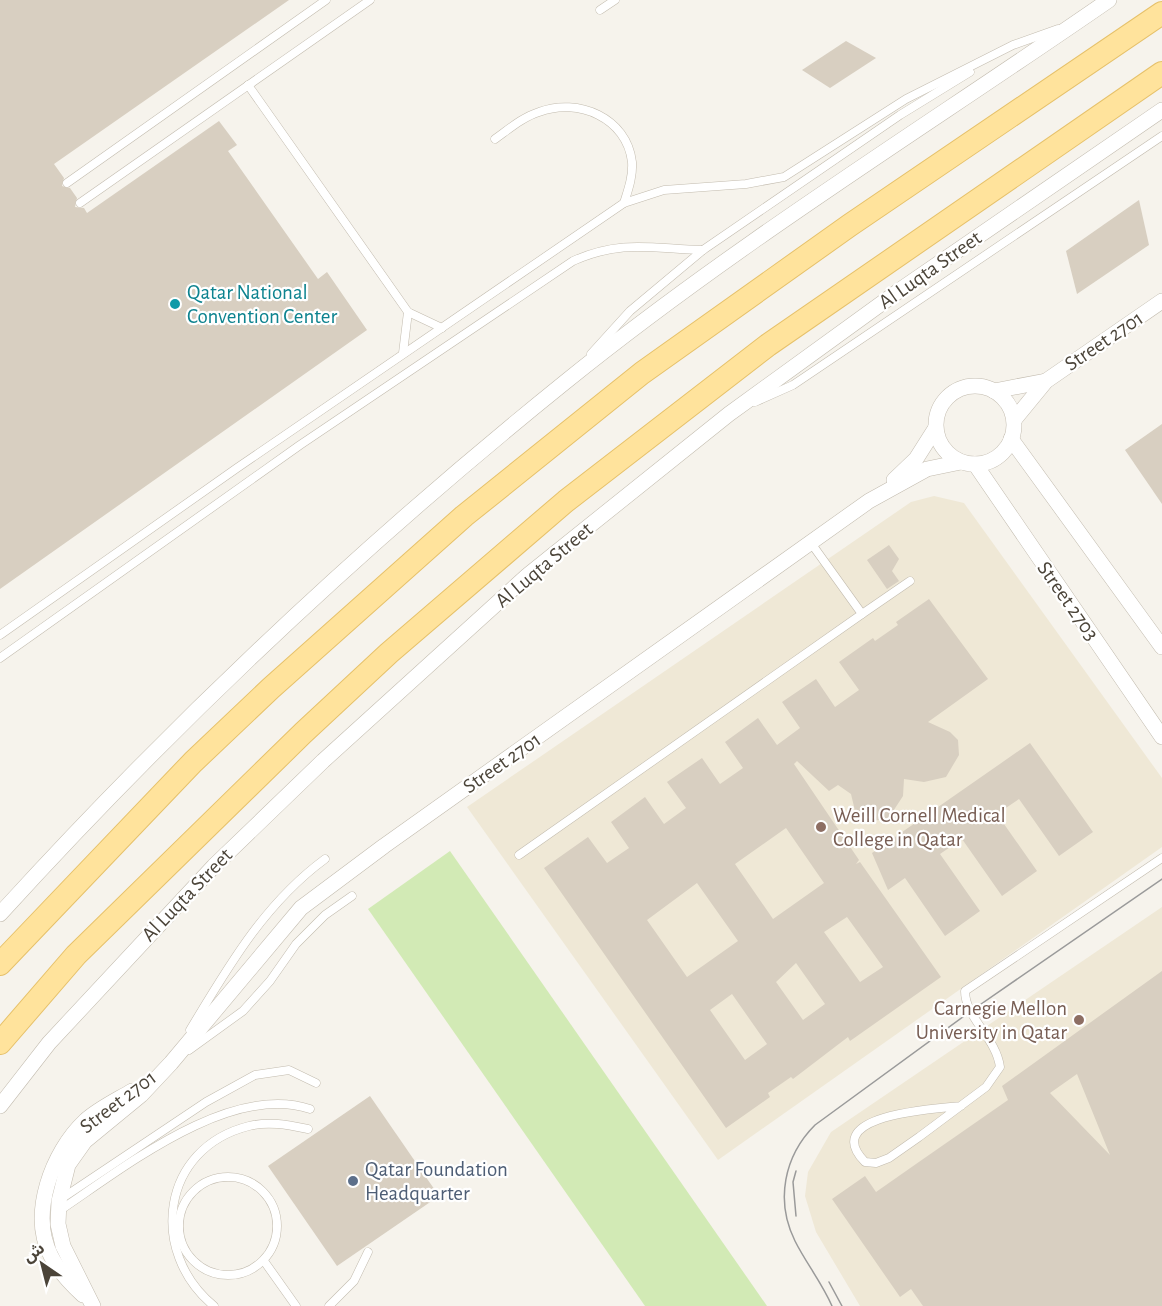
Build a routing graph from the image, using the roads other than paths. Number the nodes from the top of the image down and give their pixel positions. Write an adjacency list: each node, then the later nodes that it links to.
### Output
1 (326, 0): 16 (lane)
2 (370, 0): 10 (lane)
3 (615, 0): 5 (lane)
4 (1109, 0): 7 (street)
5 (600, 10)
6 (1158, 15): 45 (main road)
7 (1078, 21): 8 (lane); 25 (street)
8 (1013, 45): 14 (lane); 15 (lane)
9 (1162, 73): 46 (main road, Al Luqta Street)
10 (248, 85): 17 (lane); 21 (lane)
11 (1162, 110): 27 (street, Al Luqta Street)
12 (1162, 136): 27 (lane)
13 (495, 139): 18 (lane)
14 (800, 170): 15 (lane); 18 (lane)
15 (807, 179): 19 (lane)
16 (67, 183)
17 (80, 203)
18 (624, 203): 22 (lane)
19 (703, 250): 25 (lane); 38 (lane)
20 (1162, 301): 24 (street, Street 2701)
21 (408, 312): 22 (lane); 23 (lane)
22 (442, 328): 23 (lane)
23 (403, 353): 36 (lane)
24 (1046, 381): 26 (street, Street 2701); 28 (street, Street 2701)
25 (566, 382): 44 (street)
26 (994, 391): 28 (street); 29 (street)
27 (729, 414): 49 (street, Al Luqta Street)
28 (1014, 420): 30 (street)
29 (935, 429): 31 (street); 32 (street, Street 2701)
30 (1011, 439): 31 (street); 37 (street)
31 (968, 463): 32 (street, Street 2701); 39 (street, Street 2703)
32 (869, 501): 33 (street, Street 2701)
33 (811, 543): 35 (lane); 47 (street, Street 2701)
34 (910, 581): 35 (lane)
35 (862, 614): 40 (lane)
36 (0, 635)
37 (1162, 647)
38 (0, 658)
39 (1162, 737)
40 (519, 855)
41 (1162, 858): 50 (lane)
42 (325, 859): 47 (lane)
43 (352, 896): 47 (lane)
44 (0, 914)
45 (0, 964)
46 (0, 1043)
47 (171, 1063): 53 (street, Street 2701); 57 (street, Street 2701)
48 (316, 1083): 53 (lane)
49 (0, 1106)
50 (961, 1106): 50 (lane)
51 (310, 1109): 53 (lane)
52 (308, 1129): 54 (lane)
53 (58, 1207): 57 (street, Street 2701)
54 (176, 1239): 56 (lane); 56 (lane); 58 (lane)
55 (368, 1252): 60 (lane)
56 (264, 1261): 59 (lane)
57 (92, 1304)
58 (214, 1306)
59 (296, 1306)
60 (329, 1306)

